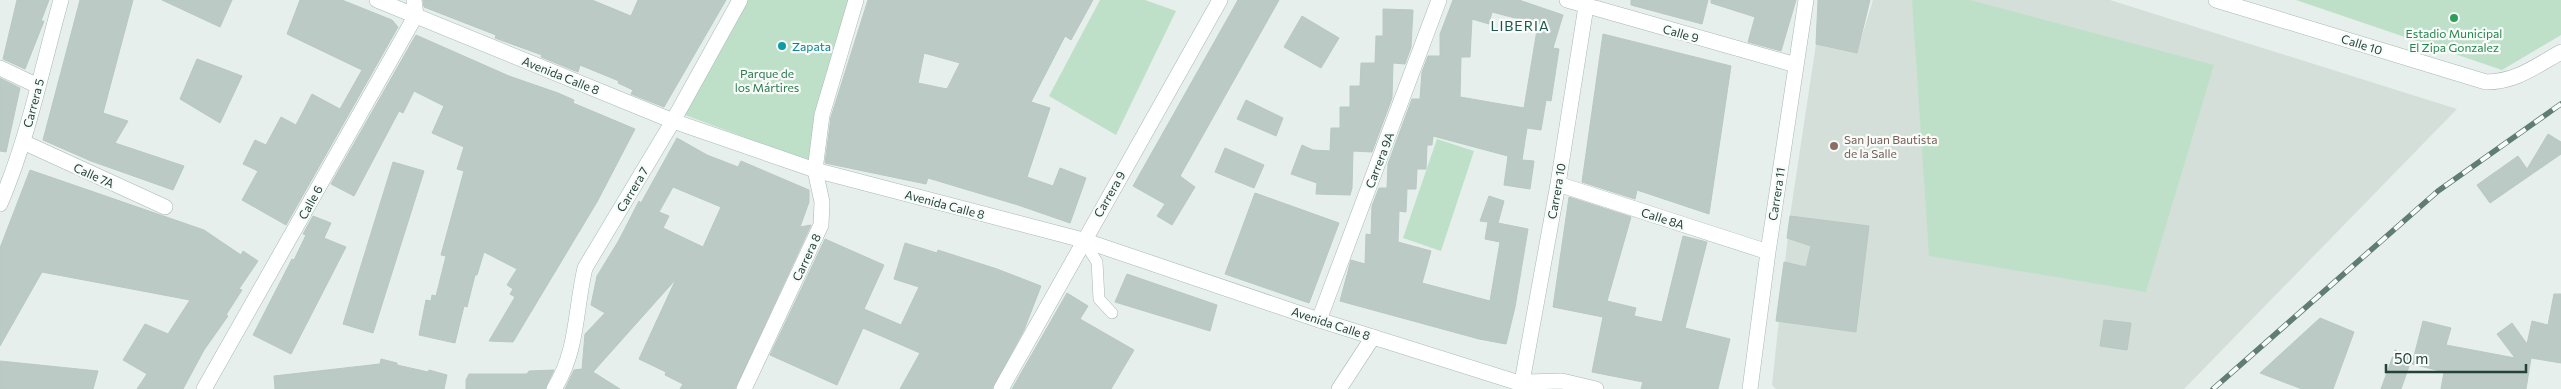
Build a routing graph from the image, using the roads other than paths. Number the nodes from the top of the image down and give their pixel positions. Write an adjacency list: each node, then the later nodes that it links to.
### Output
1 (61, 0): 15 (street, Carrera 5)
2 (376, 0): 11 (street, Avenida Calle 8)
3 (740, 0): 16 (street, Carrera 7)
4 (856, 0): 19 (street, Carrera 8)
5 (1220, 0): 24 (street, Carrera 9)
6 (1439, 0): 27 (street, Carrera 9A)
7 (1566, 0): 10 (street, Calle 9)
8 (1806, 0): 13 (street, Carrera 11)
9 (2216, 0): 12 (street, Calle 10)
10 (1586, 3): 13 (street, Calle 9); 21 (street, Carrera 10)
11 (415, 8): 16 (street, Avenida Calle 8); 30 (street, Calle 6)
12 (2561, 52)
13 (1796, 65): 25 (street, Carrera 11)
14 (0, 68): 15 (street)
15 (38, 86): 17 (street, Carrera 5)
16 (673, 121): 19 (street, Avenida Calle 8); 31 (street, Carrera 7)
17 (23, 142): 20 (street, Carrera 5); 23 (street, Calle 7A)
18 (0, 166): 20 (street)
19 (816, 170): 24 (street, Avenida Calle 8); 32 (street, Carrera 8)
20 (14, 173): 22 (street, Carrera 5)
21 (1558, 184): 25 (street, Calle 8A); 29 (street, Carrera 10)
22 (0, 204)
23 (165, 207)
24 (1083, 240): 26 (lane); 27 (street, Avenida Calle 8); 33 (street, Carrera 9)
25 (1768, 252): 37 (street, Carrera 11)
26 (1112, 313)
27 (1319, 320): 28 (street, Avenida Calle 8)
28 (1373, 336): 29 (street, Avenida Calle 8); 34 (street)
29 (1522, 382): 35 (street, Avenida Calle 8); 36 (street, Avenida Calle 8)
30 (204, 389)
31 (554, 389)
32 (744, 389)
33 (1001, 389)
34 (1340, 389)
35 (1538, 389)
36 (1596, 389)
37 (1750, 389)

